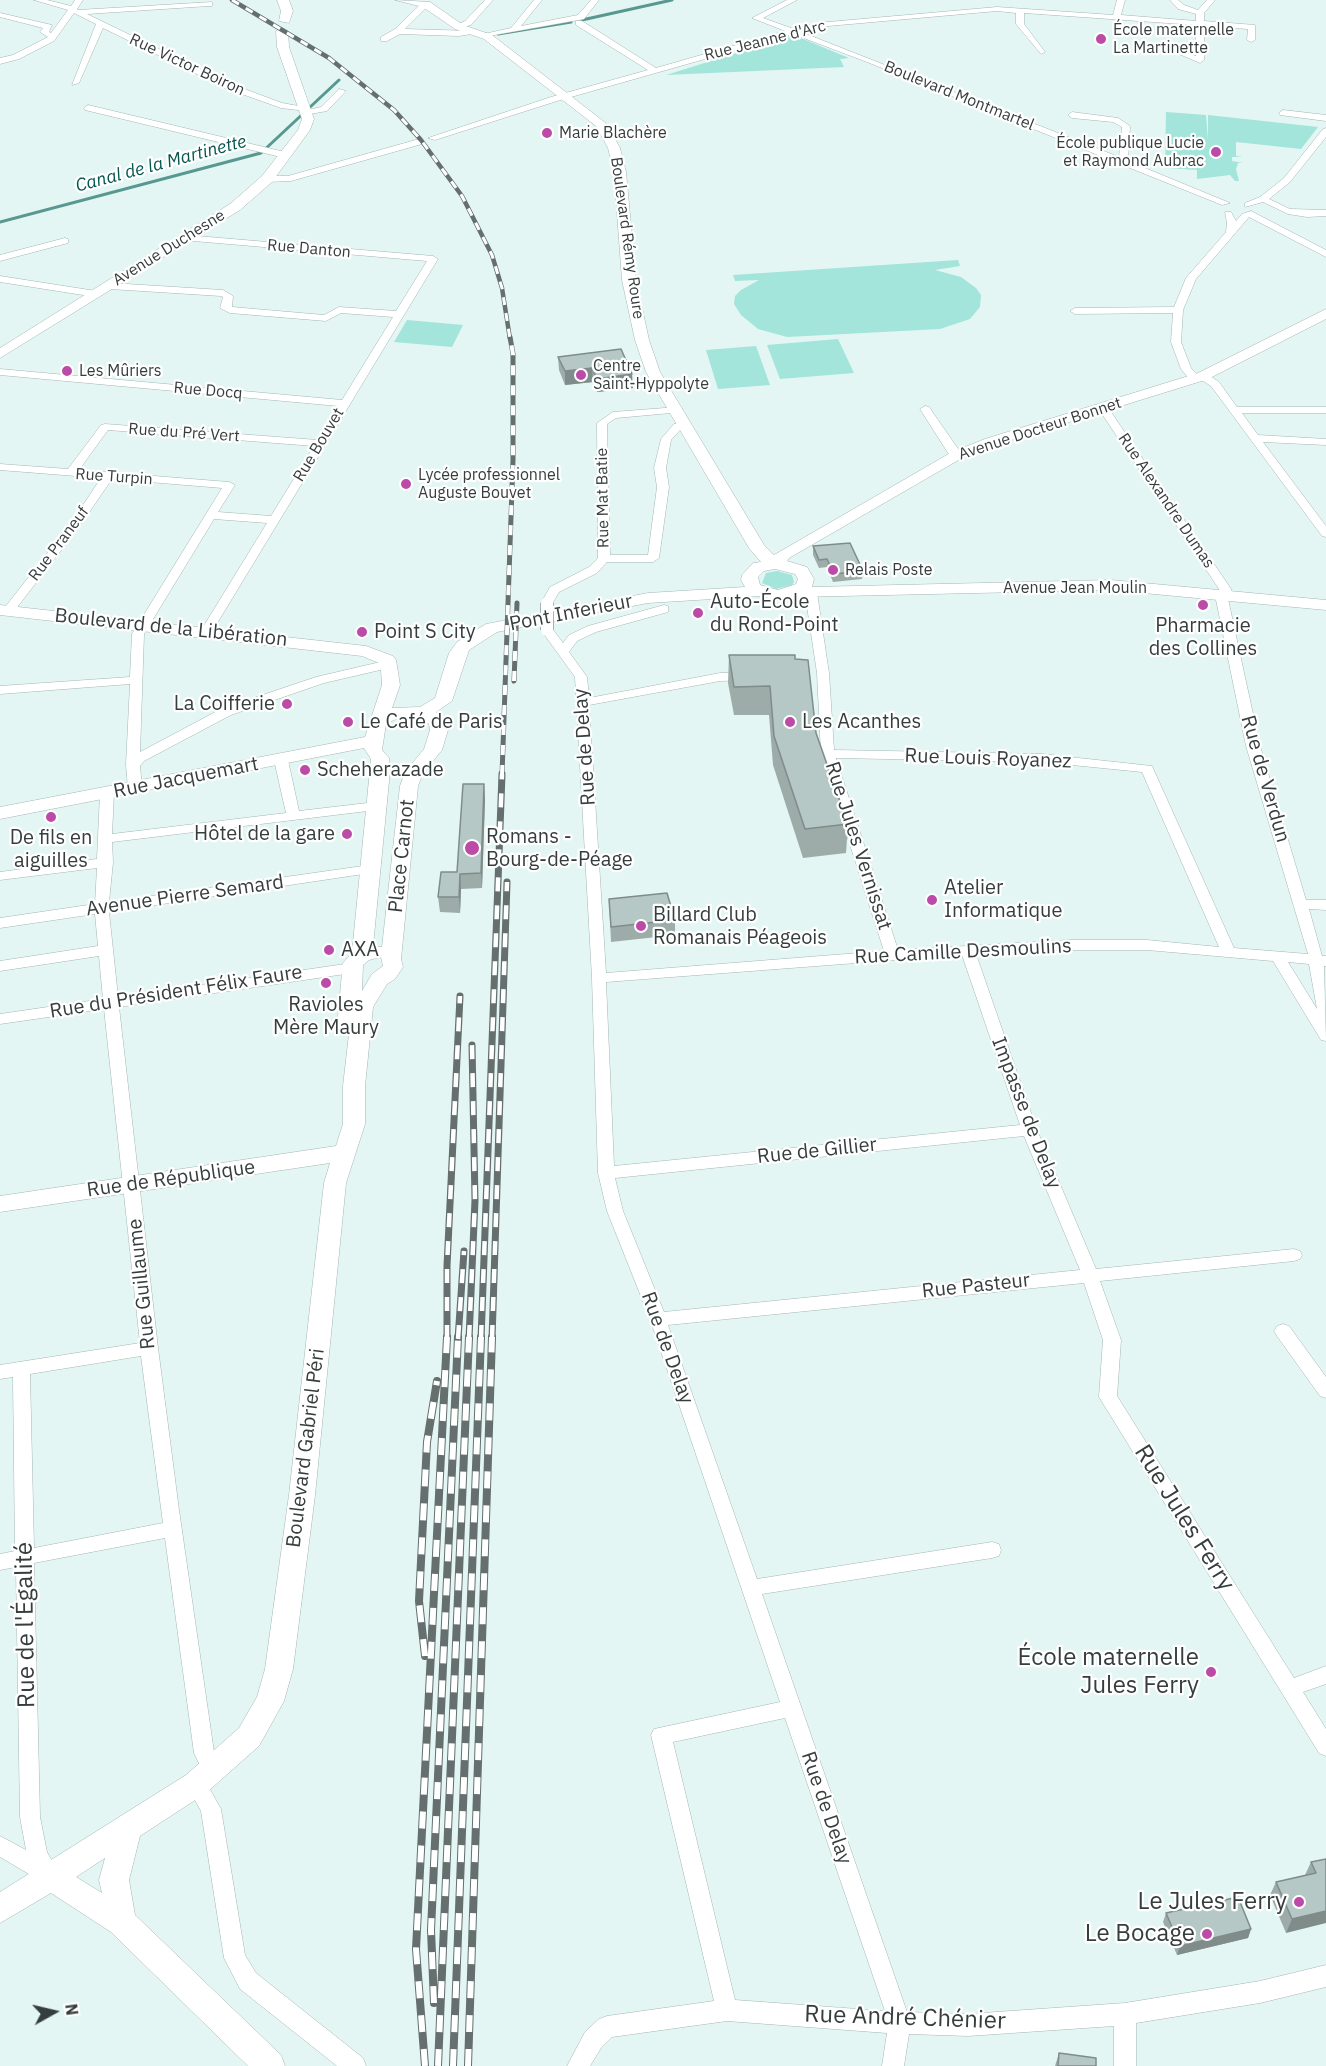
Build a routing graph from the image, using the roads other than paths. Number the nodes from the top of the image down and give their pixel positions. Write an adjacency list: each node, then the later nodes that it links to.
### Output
1 (38, 0): 17 (street)
2 (79, 0): 17 (street)
3 (283, 0): 42 (main road)
4 (402, 0): 14 (main road)
5 (489, 0): 26 (street)
6 (538, 0): 27 (street)
7 (595, 0): 27 (street)
8 (793, 0): 29 (street, Boulevard Montmartel)
9 (952, 0): 19 (street)
10 (1054, 0): 18 (street)
11 (1121, 0): 22 (street)
12 (1174, 0): 20 (street)
13 (1211, 0): 20 (street)
14 (428, 2): 26 (main road, Boulevard Rémy Roure); 28 (street)
15 (209, 4): 17 (street)
16 (1020, 10): 18 (street, Rue Jeanne d'Arc); 19 (street, Rue Jeanne d'Arc); 35 (street)
17 (75, 11): 25 (street, Rue Victor Boiron); 31 (street)
18 (1052, 12): 22 (street, Rue Jeanne d'Arc)
19 (952, 13): 29 (street, Rue Jeanne d'Arc)
20 (1200, 13): 24 (street)
21 (0, 15): 31 (street)
22 (1117, 17): 24 (street, Rue Jeanne d'Arc)
23 (579, 23): 37 (street)
24 (1201, 23): 33 (street, Rue Jeanne d'Arc); 34 (street)
25 (100, 24): 38 (street); 42 (street, Rue Victor Boiron)
26 (459, 27): 30 (main road, Boulevard Rémy Roure)
27 (514, 29): 30 (street)
28 (398, 31): 30 (street); 32 (street)
29 (794, 31): 37 (street, Rue Jeanne d'Arc); 52 (street, Boulevard Montmartel)
30 (479, 34): 40 (main road, Boulevard Rémy Roure)
31 (51, 36): 36 (street)
32 (384, 39)
33 (1251, 40)
34 (1176, 51)
35 (1041, 52)
36 (0, 61)
37 (656, 70): 40 (street, Rue Jeanne d'Arc)
38 (75, 83)
39 (342, 91): 42 (street)
40 (568, 96): 47 (street, Rue Jeanne d'Arc); 78 (main road, Boulevard Rémy Roure)
41 (88, 108): 51 (street)
42 (307, 111): 51 (main road, Avenue Duchesne)
43 (1283, 113): 45 (street)
44 (1072, 115): 52 (street)
45 (1326, 118)
46 (1326, 131): 49 (street)
47 (432, 138)
48 (419, 142): 53 (street)
49 (1309, 152): 50 (street); 54 (street)
50 (1326, 153)
51 (285, 154): 53 (main road, Avenue Duchesne)
52 (1123, 162): 55 (street, Boulevard Montmartel)
53 (267, 179): 60 (main road, Avenue Duchesne)
54 (1263, 200): 56 (street); 57 (street)
55 (1225, 203): 56 (street, Boulevard Montmartel); 58 (street)
56 (1248, 211): 58 (street); 59 (street); 62 (street)
57 (1326, 213)
58 (1228, 214): 59 (street)
59 (1230, 232): 68 (street)
60 (185, 238): 64 (street, Rue Danton); 66 (main road, Avenue Duchesne)
61 (64, 241): 63 (street)
62 (1326, 254)
63 (0, 258)
64 (433, 259): 71 (street, Rue Bouvet)
65 (0, 279): 67 (street)
66 (110, 286): 67 (main road, Avenue Duchesne); 71 (street)
67 (96, 294): 72 (main road, Avenue Duchesne)
68 (1178, 310): 69 (street); 74 (street)
69 (1075, 311)
70 (1326, 313): 74 (main road, Avenue Docteur Bonnet)
71 (399, 314): 75 (street, Rue Bouvet)
72 (0, 354)
73 (0, 372): 75 (street, Rue Docq)
74 (1199, 377): 76 (main road, Avenue Docteur Bonnet); 79 (street)
75 (345, 403): 84 (street, Rue Bouvet)
76 (1103, 408): 85 (main road, Avenue Docteur Bonnet); 99 (street, Rue Alexandre Dumas)
77 (925, 409): 85 (street)
78 (678, 410): 81 (main road, Boulevard Rémy Roure); 94 (street, Rue Mat Batie)
79 (1233, 410): 80 (street); 82 (street)
80 (1326, 410)
81 (686, 425): 92 (main road, Boulevard Rémy Roure); 94 (street)
82 (1255, 438): 83 (street); 91 (street)
83 (1326, 442)
84 (320, 444): 87 (street, Rue du Pré Vert); 90 (street, Rue Bouvet)
85 (957, 455): 93 (main road, Avenue Docteur Bonnet)
86 (0, 467): 87 (street, Rue Turpin)
87 (70, 474): 88 (street, Rue Turpin)
88 (108, 476): 89 (street, Rue Turpin); 102 (street, Rue Praneuf)
89 (210, 515): 90 (street); 103 (street)
90 (273, 520): 104 (street, Rue Bouvet)
91 (1326, 534)
92 (755, 544): 93 (main road); 95 (main road, Boulevard Rémy Roure); 97 (main road)
93 (798, 546): 95 (main road, Avenue Docteur Bonnet); 96 (main road)
94 (604, 559): 105 (street, Rue Mat Batie, bridge)
95 (774, 564): 96 (main road); 97 (main road)
96 (796, 568): 98 (main road)
97 (754, 580): 98 (main road, Avenue Jean Moulin); 112 (main road, Pont Inferieur)
98 (809, 590): 99 (main road, Avenue Jean Moulin); 115 (street, Rue Jules Vernissat)
99 (1224, 595): 100 (main road, Avenue Jean Moulin); 129 (street, Rue de Verdun)
100 (1326, 605)
101 (664, 609): 105 (street)
102 (4, 610): 103 (main road, Boulevard de la Libération)
103 (142, 625): 104 (main road, Boulevard de la Libération); 108 (street)
104 (206, 632): 106 (main road, Boulevard de la Libération)
105 (564, 651): 111 (street, Rue de Delay)
106 (389, 664): 109 (main road); 119 (street)
107 (766, 675): 111 (street)
108 (137, 680): 110 (street); 119 (street)
109 (390, 686): 112 (main road); 113 (main road)
110 (0, 690)
111 (582, 703): 142 (street, Rue de Delay)
112 (423, 715): 113 (main road); 116 (main road, Place Carnot)
113 (379, 721): 114 (main road)
114 (372, 741): 117 (main road, Place Carnot); 118 (main road, Rue Jacquemart)
115 (828, 754): 135 (street, Rue Louis Royanez); 136 (street, Rue Jules Vernissat)
116 (425, 757): 117 (main road); 141 (main road, Place Carnot)
117 (380, 758): 122 (main road, Place Carnot)
118 (281, 760): 120 (main road, Rue Jacquemart); 124 (street)
119 (133, 765): 120 (street)
120 (135, 788): 121 (main road, Rue Jacquemart)
121 (107, 793): 123 (main road, Rue Jacquemart); 125 (street, Rue Guillaume)
122 (376, 806): 124 (street); 127 (main road, Place Carnot)
123 (0, 813)
124 (293, 816): 125 (street)
125 (105, 839): 126 (street, Rue Guillaume)
126 (106, 861): 128 (street); 131 (street, Rue Guillaume)
127 (370, 868): 131 (street, Avenue Pierre Semard); 140 (main road, Place Carnot)
128 (0, 876)
129 (1301, 904): 130 (street); 138 (street, Rue de Verdun)
130 (1326, 905)
131 (102, 908): 132 (street, Avenue Pierre Semard); 133 (street, Rue Guillaume)
132 (0, 923)
133 (106, 950): 139 (street); 143 (street, Rue Guillaume)
134 (967, 950): 135 (street, Rue Camille Desmoulins); 136 (street, Rue Camille Desmoulins); 147 (street, Impasse de Delay)
135 (1229, 953): 137 (street, Rue Camille Desmoulins)
136 (892, 955): 142 (street, Rue Camille Desmoulins)
137 (1278, 958): 138 (street, Rue Camille Desmoulins); 146 (street)
138 (1321, 961): 145 (street, Rue de Verdun)
139 (0, 966)
140 (356, 966): 141 (main road); 141 (main road); 143 (street, Rue du Président Félix Faure); 148 (main road, Boulevard Gabriel Péri)
141 (386, 971): 148 (main road, Boulevard Gabriel Péri)
142 (599, 978): 149 (street, Rue de Delay)
143 (111, 1002): 144 (street, Rue du Président Félix Faure); 150 (street, Rue Guillaume)
144 (0, 1019)
145 (1326, 1019)
146 (1326, 1036)
147 (1029, 1130): 149 (street, Rue de Gillier); 153 (street, Impasse de Delay)
148 (343, 1153): 150 (main road, Rue de République); 169 (main road, Boulevard Gabriel Péri)
149 (606, 1173): 154 (street, Rue de Delay)
150 (131, 1185): 151 (main road, Rue de République); 156 (street, Rue Guillaume)
151 (0, 1204)
152 (1294, 1255): 153 (street, Rue Pasteur)
153 (1090, 1275): 154 (street, Rue Pasteur); 166 (street, Rue Jules Ferry)
154 (658, 1319): 164 (street, Rue de Delay)
155 (1283, 1331): 159 (street)
156 (149, 1348): 157 (street); 160 (street, Rue Guillaume)
157 (21, 1368): 158 (street); 162 (street, Rue de l'Égalité)
158 (0, 1372)
159 (1326, 1391)
160 (173, 1529): 162 (street); 169 (street, Rue Guillaume)
161 (992, 1550): 164 (street)
162 (25, 1557): 163 (street); 172 (street, Rue de l'Égalité)
163 (0, 1562)
164 (751, 1588): 167 (street, Rue de Delay)
165 (1326, 1675): 166 (street)
166 (1290, 1688): 168 (street, Rue Jules Ferry)
167 (792, 1708): 176 (street); 178 (street, Rue de Delay)
168 (1326, 1747)
169 (204, 1778): 170 (main road, Boulevard Gabriel Péri); 180 (street, Rue Guillaume)
170 (128, 1828): 172 (main road, Boulevard Gabriel Péri); 174 (main road)
171 (0, 1846): 172 (street)
172 (51, 1877): 173 (main road, Boulevard Gabriel Péri); 174 (main road)
173 (0, 1909)
174 (121, 1922): 179 (main road)
175 (1326, 1976): 177 (street, Rue André Chénier)
176 (727, 2010): 178 (street, Rue André Chénier); 181 (street, Rue André Chénier)
177 (1125, 2014): 178 (street, Rue André Chénier); 183 (street)
178 (900, 2023): 182 (street)
179 (270, 2066)
180 (355, 2066)
181 (578, 2066)
182 (893, 2066)
183 (1125, 2066)

